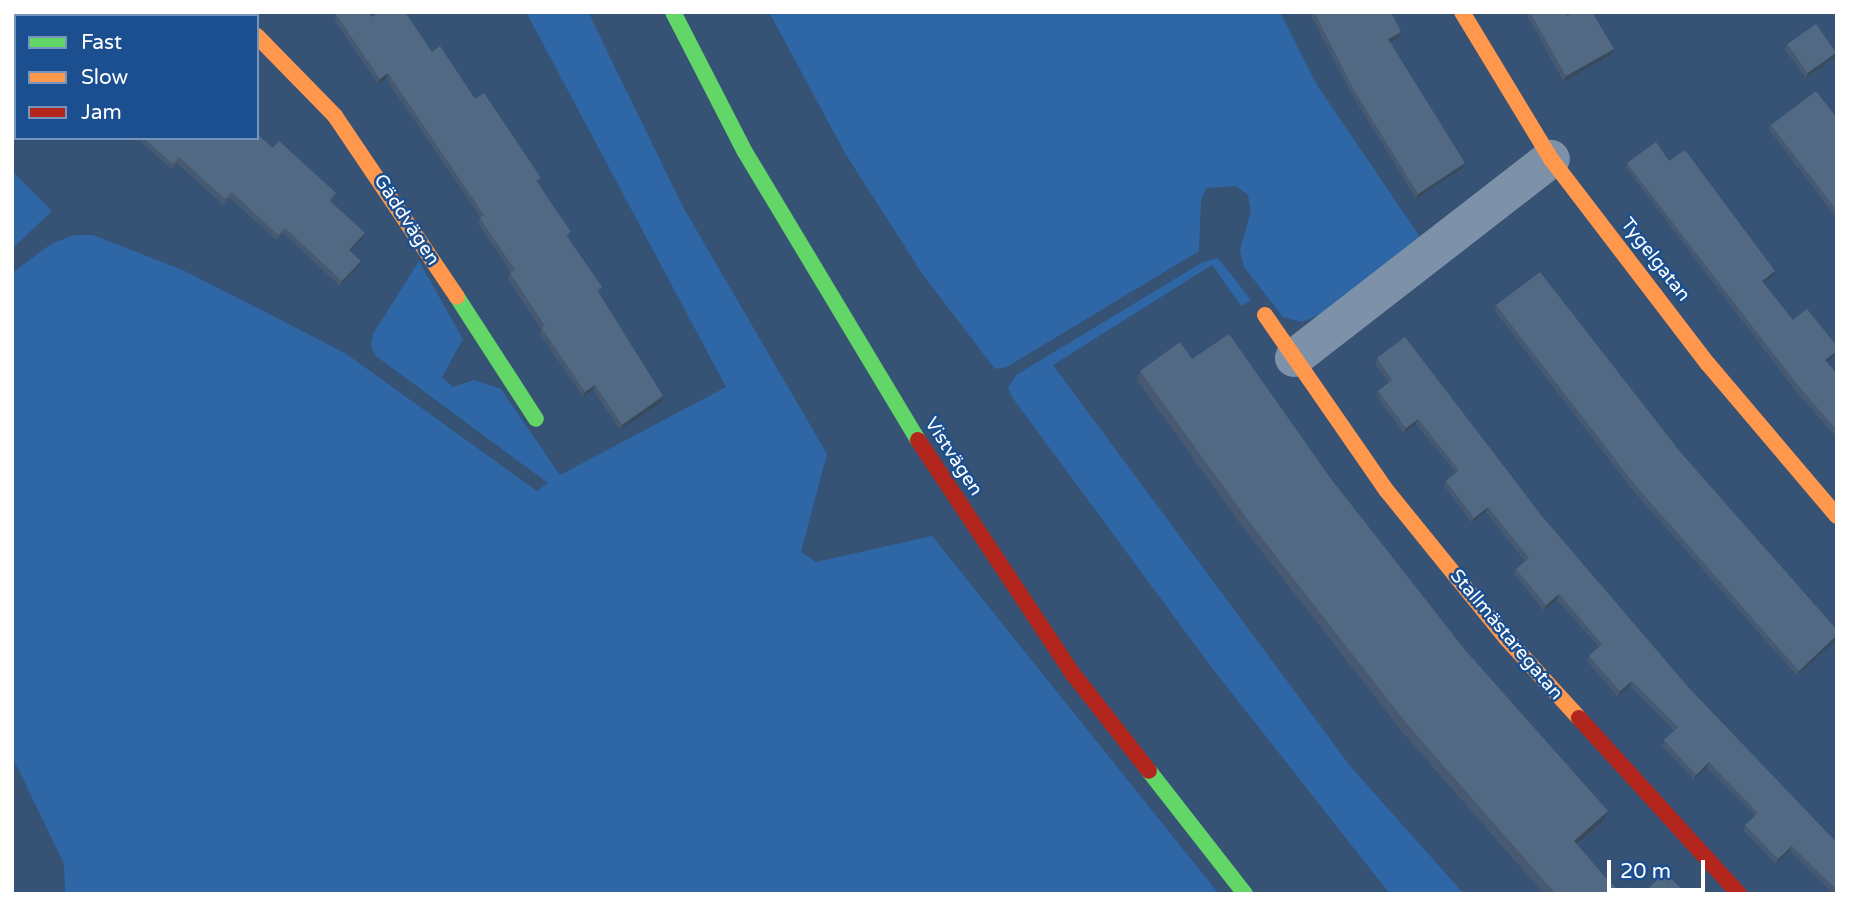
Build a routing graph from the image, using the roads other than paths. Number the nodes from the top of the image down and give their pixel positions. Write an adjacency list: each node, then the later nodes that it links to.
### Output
1 (673, 12): 9 (street, Vistvägen)
2 (1462, 12): 4 (street, Tygelgatan)
3 (259, 38): 7 (street, Gäddvägen)
4 (1551, 159): 6 (street); 8 (street, Tygelgatan)
5 (1265, 315): 6 (street, Stallmästaregatan)
6 (1294, 358): 10 (street, Stallmästaregatan)
7 (536, 419)
8 (1837, 516)
9 (1245, 894)
10 (1739, 894)

